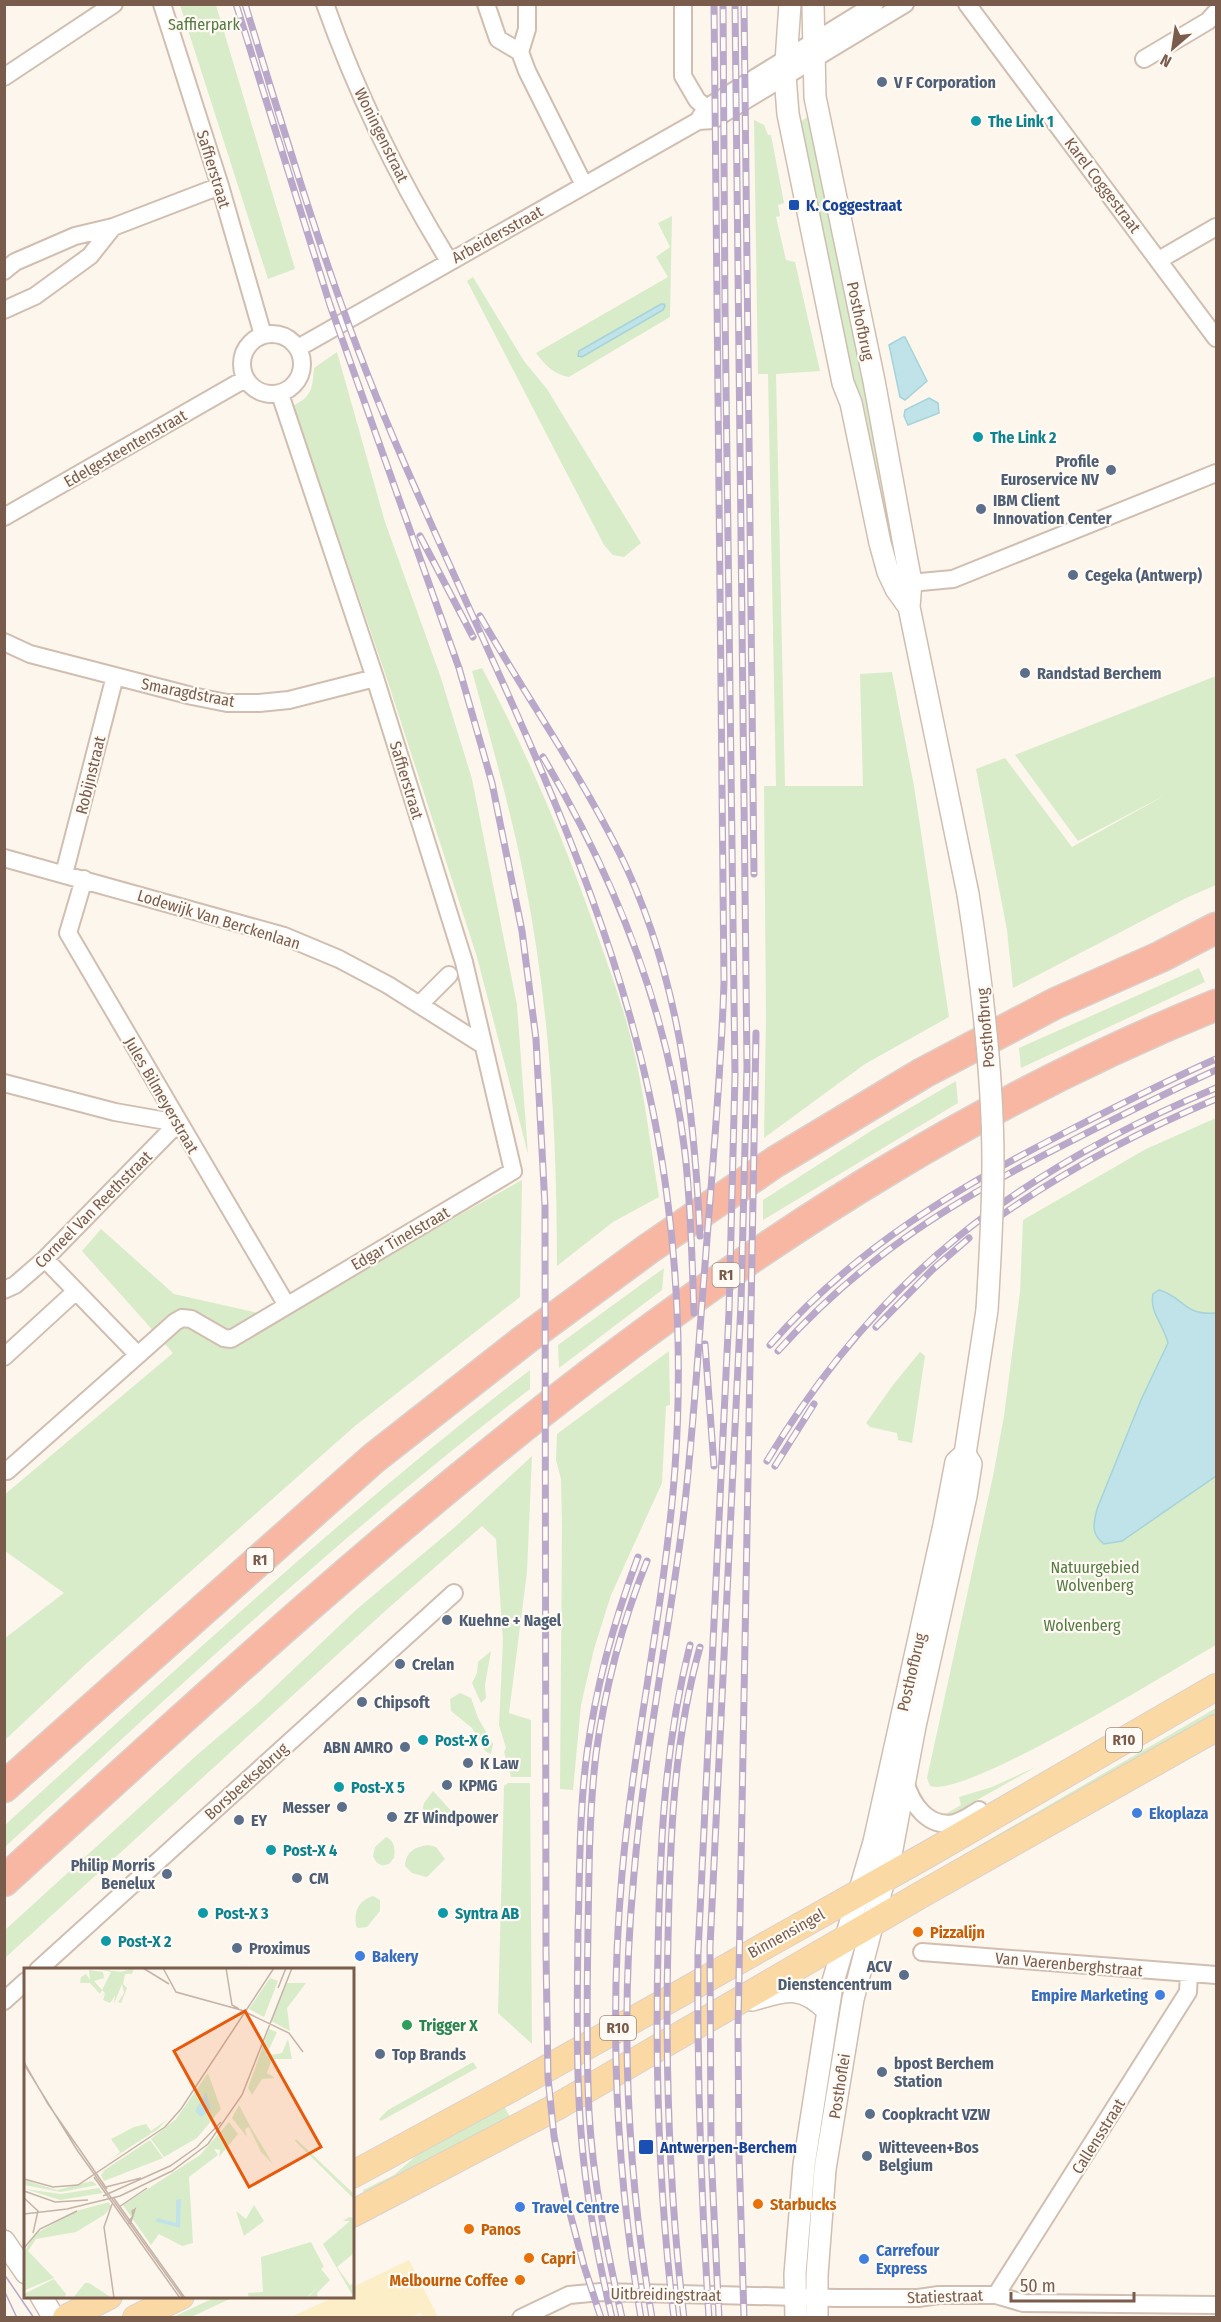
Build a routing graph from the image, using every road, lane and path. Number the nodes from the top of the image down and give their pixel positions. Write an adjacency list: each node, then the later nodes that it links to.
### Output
1 (114, 4): 17 (street)
2 (162, 4): 20 (street, Saffierstraat)
3 (325, 4): 24 (street, Woningenstraat)
4 (486, 4): 14 (street)
5 (527, 4): 14 (street)
6 (683, 4): 18 (street)
7 (790, 4): 16 (street, Posthofbrug)
8 (813, 4): 13 (street, Posthofbrug)
9 (875, 4): 13 (street)
10 (905, 4): 13 (street)
11 (967, 4): 23 (street, Karel Coggestraat)
12 (1216, 12): 15 (street)
13 (814, 50): 16 (street, Arbeidersstraat); 34 (street, Posthofbrug)
14 (520, 52): 19 (street)
15 (1144, 59)
16 (778, 72): 18 (street, Arbeidersstraat); 34 (street, Posthofbrug)
17 (4, 77)
18 (700, 110): 19 (street, Arbeidersstraat)
19 (584, 185): 24 (street, Arbeidersstraat)
20 (220, 186): 21 (street); 27 (street, Saffierstraat)
21 (112, 226): 25 (street); 26 (street)
22 (1216, 228): 23 (street)
23 (1160, 260): 28 (street, Karel Coggestraat)
24 (449, 261): 29 (street, Arbeidersstraat)
25 (4, 271)
26 (4, 310)
27 (263, 335): 29 (street); 30 (street)
28 (1216, 338)
29 (297, 348): 31 (street)
30 (245, 380): 31 (street); 33 (street, Edelgesteentenstraat)
31 (280, 394): 37 (street, Saffierstraat)
32 (1216, 472): 34 (street)
33 (4, 517)
34 (902, 583): 55 (street, Posthofbrug, bridge)
35 (4, 642): 36 (street, Smaragdstraat)
36 (115, 676): 37 (street, Smaragdstraat); 39 (street, Robijnstraat)
37 (375, 678): 45 (street, Saffierstraat)
38 (4, 858): 39 (street, Lodewijk Van Berckenlaan)
39 (64, 874): 40 (street, Lodewijk Van Berckenlaan)
40 (84, 879): 43 (street, Lodewijk Van Berckenlaan); 47 (street, Jules Bilmeyerstraat)
41 (1216, 928): 61 (highway, R1)
42 (449, 975): 43 (street)
43 (420, 1004): 45 (street, Lodewijk Van Berckenlaan)
44 (1216, 1005): 64 (highway, R1)
45 (483, 1045): 48 (street, Saffierstraat)
46 (4, 1083): 47 (street)
47 (178, 1123): 49 (street, Corneel Van Reethstraat); 52 (street, Jules Bilmeyerstraat)
48 (513, 1171): 52 (street, Edgar Tinelstraat)
49 (45, 1259): 50 (street, Corneel Van Reethstraat); 51 (street)
50 (4, 1290)
51 (76, 1291): 53 (street); 54 (street)
52 (286, 1304): 53 (street, Edgar Tinelstraat)
53 (138, 1355): 56 (street)
54 (4, 1357)
55 (965, 1454): 60 (street, Posthofbrug); 65 (street, Posthofbrug)
56 (7, 1471)
57 (454, 1593): 69 (street, Borsbeeksebrug)
58 (1216, 1687): 62 (main road, Binnensingel / R10)
59 (1211, 1735): 66 (main road, R10)
60 (905, 1781): 62 (street); 63 (street, Posthofbrug)
61 (4, 1787)
62 (1032, 1793): 63 (main road, Binnensingel / R10)
63 (885, 1878): 65 (main road, Binnensingel / R10); 66 (street, Posthoflei)
64 (4, 1881)
65 (859, 1892): 67 (street, Posthoflei); 76 (main road, Binnensingel / R10)
66 (872, 1924): 67 (main road, R10); 86 (street, Posthoflei)
67 (845, 1940): 74 (main road, R10); 75 (street, Posthoflei)
68 (922, 1952): 70 (street, Van Vaerenberghstraat)
69 (40, 1968)
70 (1190, 1973): 71 (street, Van Vaerenberghstraat); 80 (street, Callensstraat)
71 (1216, 1976)
72 (24, 1984): 73 (street)
73 (4, 2001)
74 (736, 2004): 75 (street); 77 (main road, R10)
75 (827, 2010): 85 (street, Posthoflei)
76 (354, 2174)
77 (354, 2213)
78 (4, 2241): 79 (street)
79 (24, 2270)
80 (996, 2295): 84 (street, Statiestraat); 86 (street, Statiestraat)
81 (42, 2298): 87 (street)
82 (105, 2298): 88 (main road)
83 (177, 2298): 89 (main road)
84 (1216, 2305)
85 (796, 2307): 86 (street, Uitbreidingstraat); 90 (street, Uitbreidingstraat)
86 (817, 2307)
87 (54, 2318)
88 (66, 2318)
89 (136, 2318)
90 (521, 2318)

